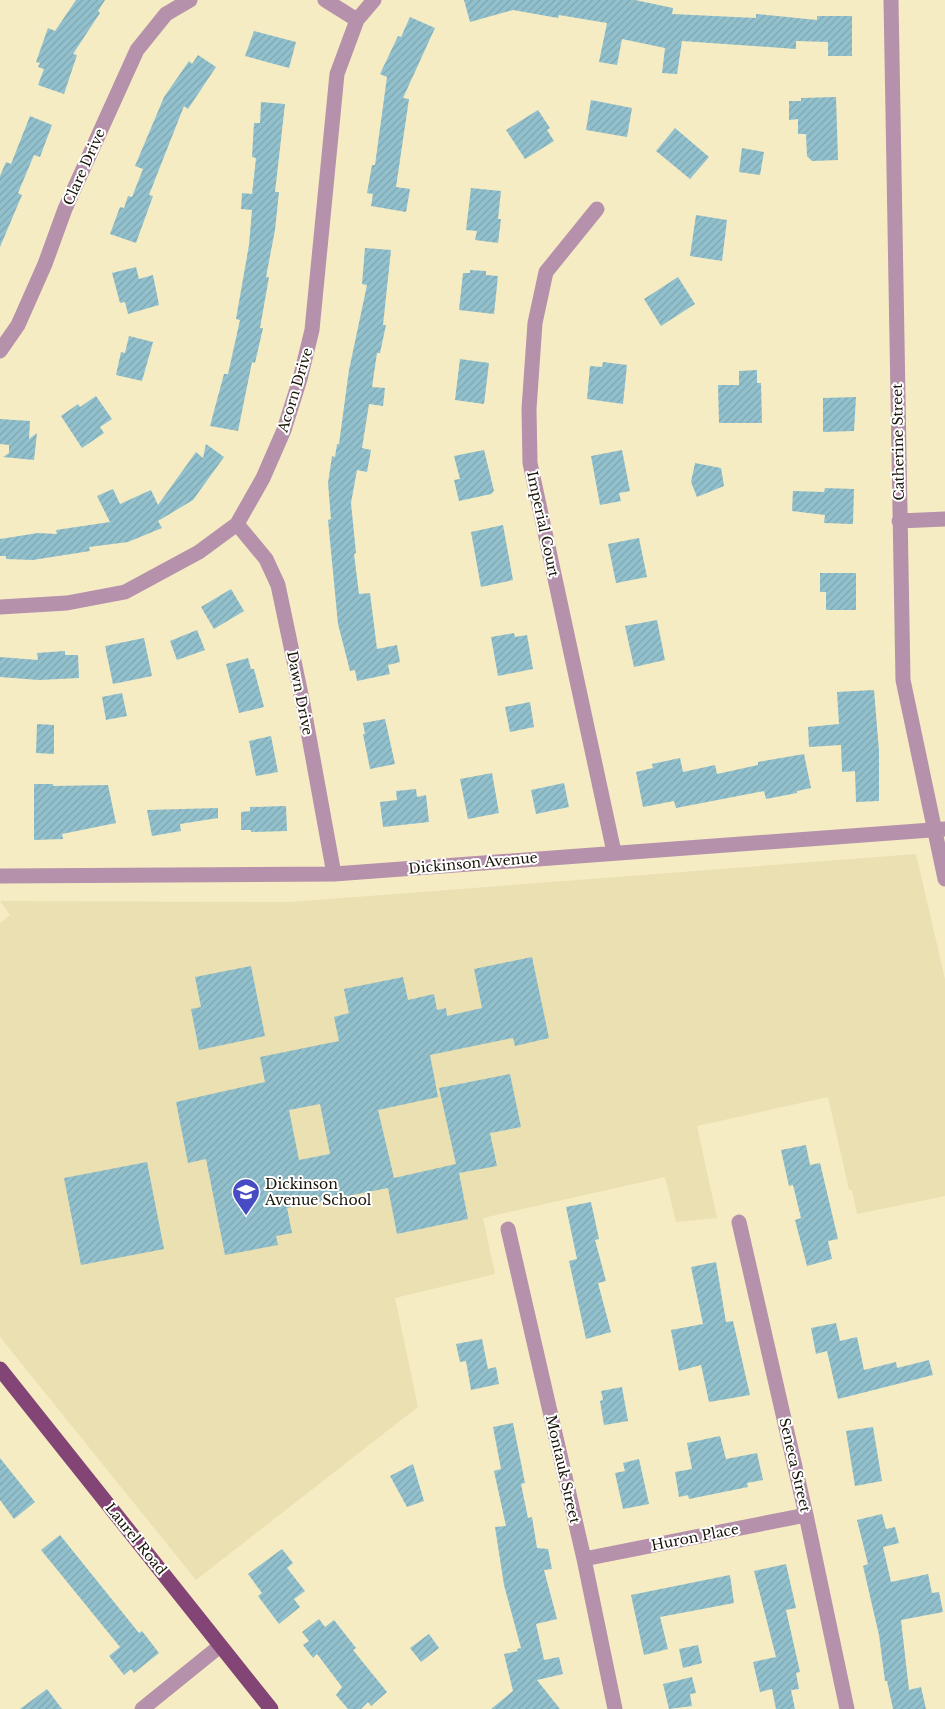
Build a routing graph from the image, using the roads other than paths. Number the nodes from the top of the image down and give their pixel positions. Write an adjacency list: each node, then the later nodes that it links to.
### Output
1 (190, 0): 7 (street, Clare Drive)
2 (325, 0): 5 (street)
3 (374, 0): 5 (street, Acorn Drive)
4 (891, 0): 9 (street, Catherine Street)
5 (357, 20): 10 (street, Acorn Drive)
6 (598, 209): 13 (street, Imperial Court)
7 (0, 352)
8 (945, 519): 9 (street)
9 (900, 521): 12 (street, Catherine Street)
10 (237, 524): 11 (street, Acorn Drive); 14 (street, Dawn Drive)
11 (0, 607)
12 (940, 829): 13 (street, Dickinson Avenue); 16 (street, Catherine Street)
13 (614, 852): 14 (street, Dickinson Avenue)
14 (334, 874): 15 (street, Dickinson Avenue)
15 (0, 876)
16 (945, 879)
17 (739, 1222): 20 (street, Seneca Street)
18 (508, 1229): 21 (street, Montauk Street)
19 (0, 1369): 22 (main road, Laurel Road)
20 (806, 1515): 21 (street, Huron Place); 26 (street, Seneca Street)
21 (584, 1559): 25 (street, Montauk Street)
22 (220, 1646): 23 (street); 24 (main road, Laurel Road)
23 (142, 1709)
24 (271, 1709)
25 (615, 1709)
26 (847, 1709)

